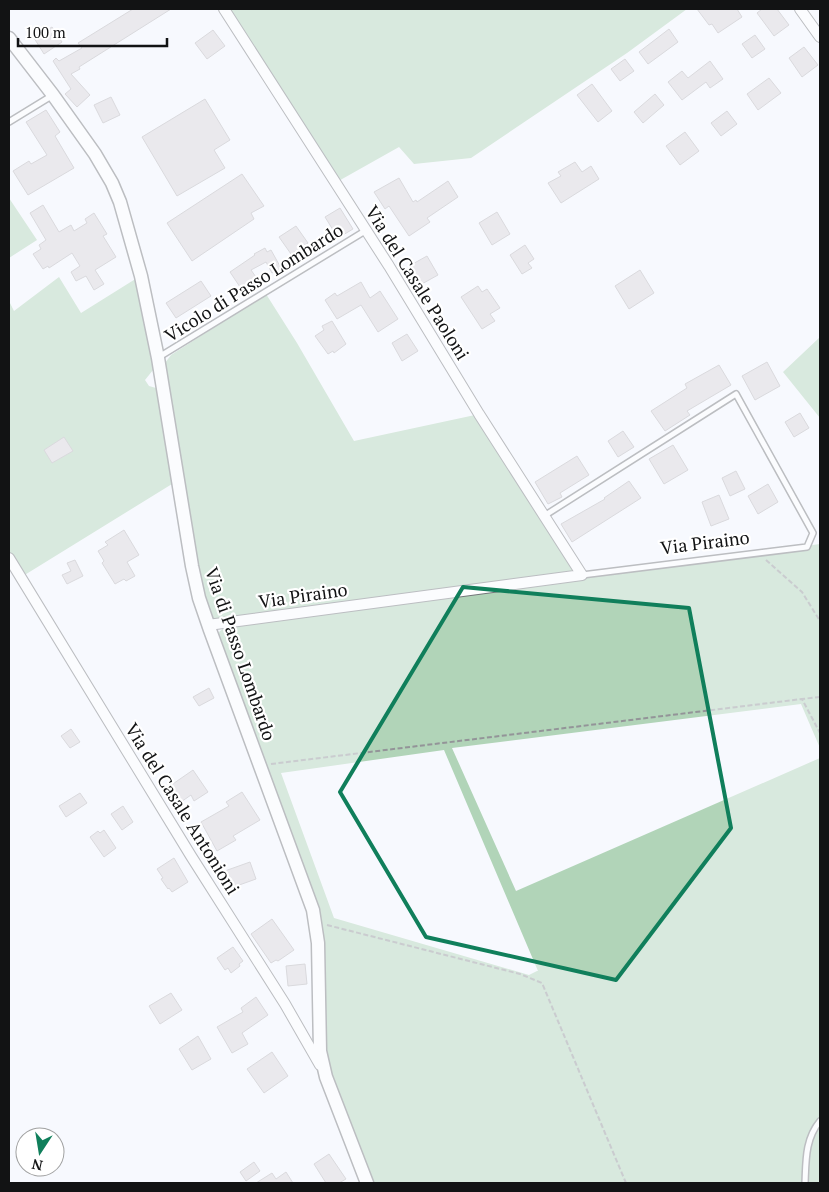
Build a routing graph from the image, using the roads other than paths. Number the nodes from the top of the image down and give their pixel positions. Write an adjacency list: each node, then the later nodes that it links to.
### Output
1 (224, 9): 7 (street, Via del Casale Paoloni)
2 (800, 9): 3 (street)
3 (820, 37)
4 (9, 38): 5 (street, Via di Passo Lombardo)
5 (53, 95): 6 (lane); 8 (street, Via di Passo Lombardo)
6 (9, 122)
7 (365, 231): 8 (lane, Vicolo di Passo Lombardo); 9 (street, Via del Casale Paoloni)
8 (158, 358): 12 (street, Via di Passo Lombardo)
9 (544, 516): 11 (street, Via del Casale Paoloni); 11 (lane, Via Piraino)
10 (9, 558): 13 (street, Via del Casale Antonioni)
11 (582, 575): 12 (street, Via Piraino)
12 (208, 625): 13 (street, Via di Passo Lombardo)
13 (326, 1077): 15 (street, Via di Passo Lombardo)
14 (820, 1121): 16 (lane)
15 (368, 1183)
16 (805, 1183)

